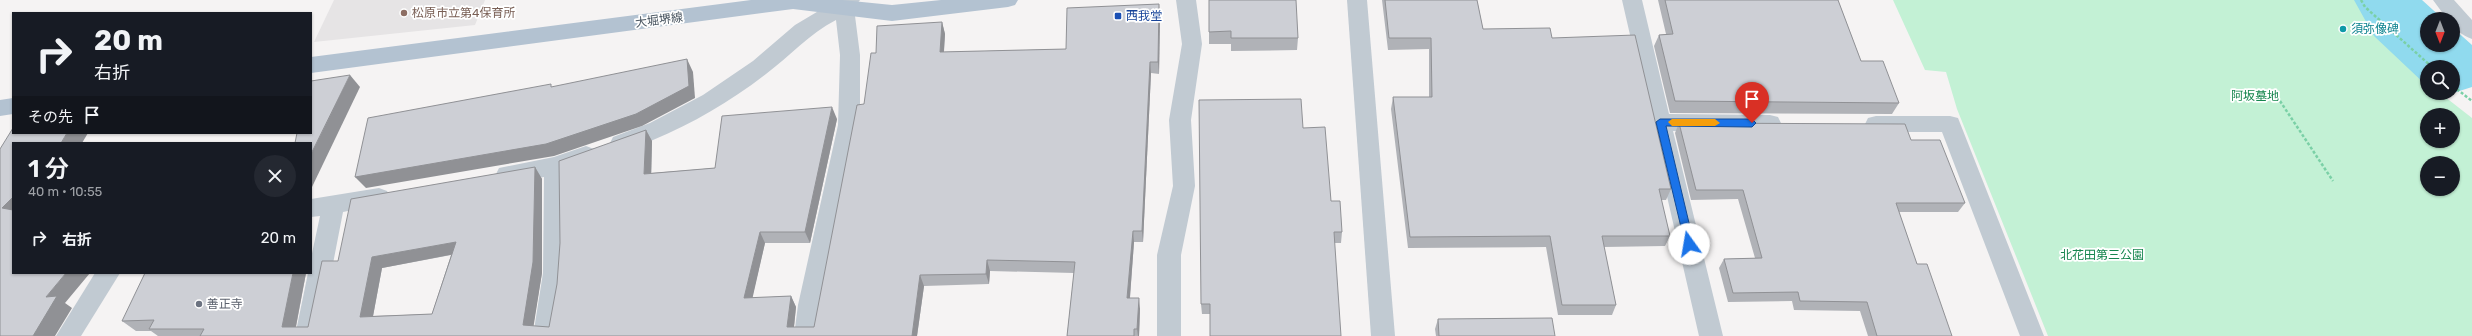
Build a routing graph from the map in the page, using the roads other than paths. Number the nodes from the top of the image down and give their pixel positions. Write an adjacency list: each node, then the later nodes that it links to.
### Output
1 (1008, 0): 6 (main road, 大堀堺線)
2 (1186, 0): 23 (street)
3 (1357, 0): 24 (street)
4 (1632, 0): 11 (street)
5 (2443, 0): 7 (street)
6 (847, 3): 8 (main road, 大堀堺線); 14 (street); 22 (street)
7 (2472, 31)
8 (312, 65)
9 (12, 106): 10 (main road)
10 (0, 108)
11 (1660, 122): 12 (street); 25 (street)
12 (1794, 123)
13 (1856, 124): 26 (street)
14 (554, 166): 15 (street); 21 (street)
15 (485, 178)
16 (401, 193): 17 (street)
17 (322, 207): 20 (street)
18 (107, 274): 19 (street)
19 (68, 336)
20 (307, 336)
21 (545, 336)
22 (806, 336)
23 (1169, 336)
24 (1383, 336)
25 (1711, 336)
26 (2032, 336)

